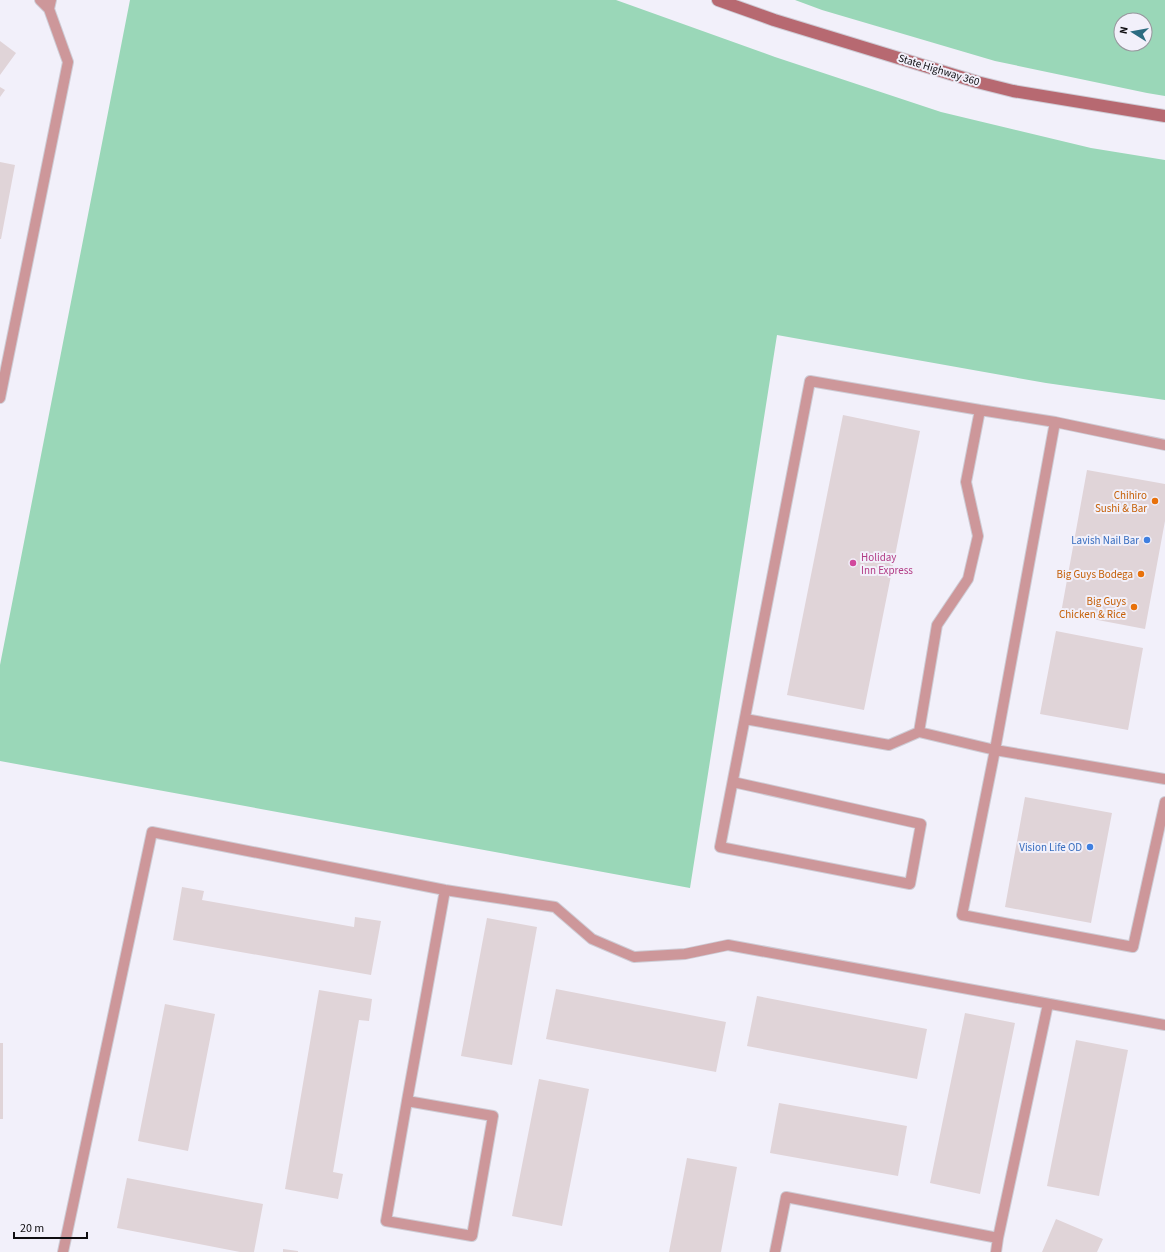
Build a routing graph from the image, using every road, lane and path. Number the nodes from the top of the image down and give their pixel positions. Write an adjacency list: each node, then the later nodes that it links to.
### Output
1 (40, 0): 3 (lane)
2 (718, 0): 4 (main road, State Highway 360)
3 (50, 5): 5 (lane)
4 (1165, 116)
5 (0, 398)
6 (980, 410): 7 (lane); 9 (lane); 10 (lane)
7 (1055, 422): 8 (lane); 11 (lane)
8 (1165, 445)
9 (745, 719): 10 (lane); 13 (lane)
10 (919, 732): 11 (lane)
11 (995, 750): 12 (lane); 14 (lane)
12 (1165, 780)
13 (733, 782): 13 (lane)
14 (1165, 802)
15 (445, 890): 16 (lane); 18 (lane); 20 (lane)
16 (1048, 1004): 17 (lane); 19 (lane)
17 (1165, 1025)
18 (407, 1101): 18 (lane)
19 (998, 1238): 21 (lane); 22 (lane)
20 (63, 1252)
21 (775, 1252)
22 (996, 1252)

